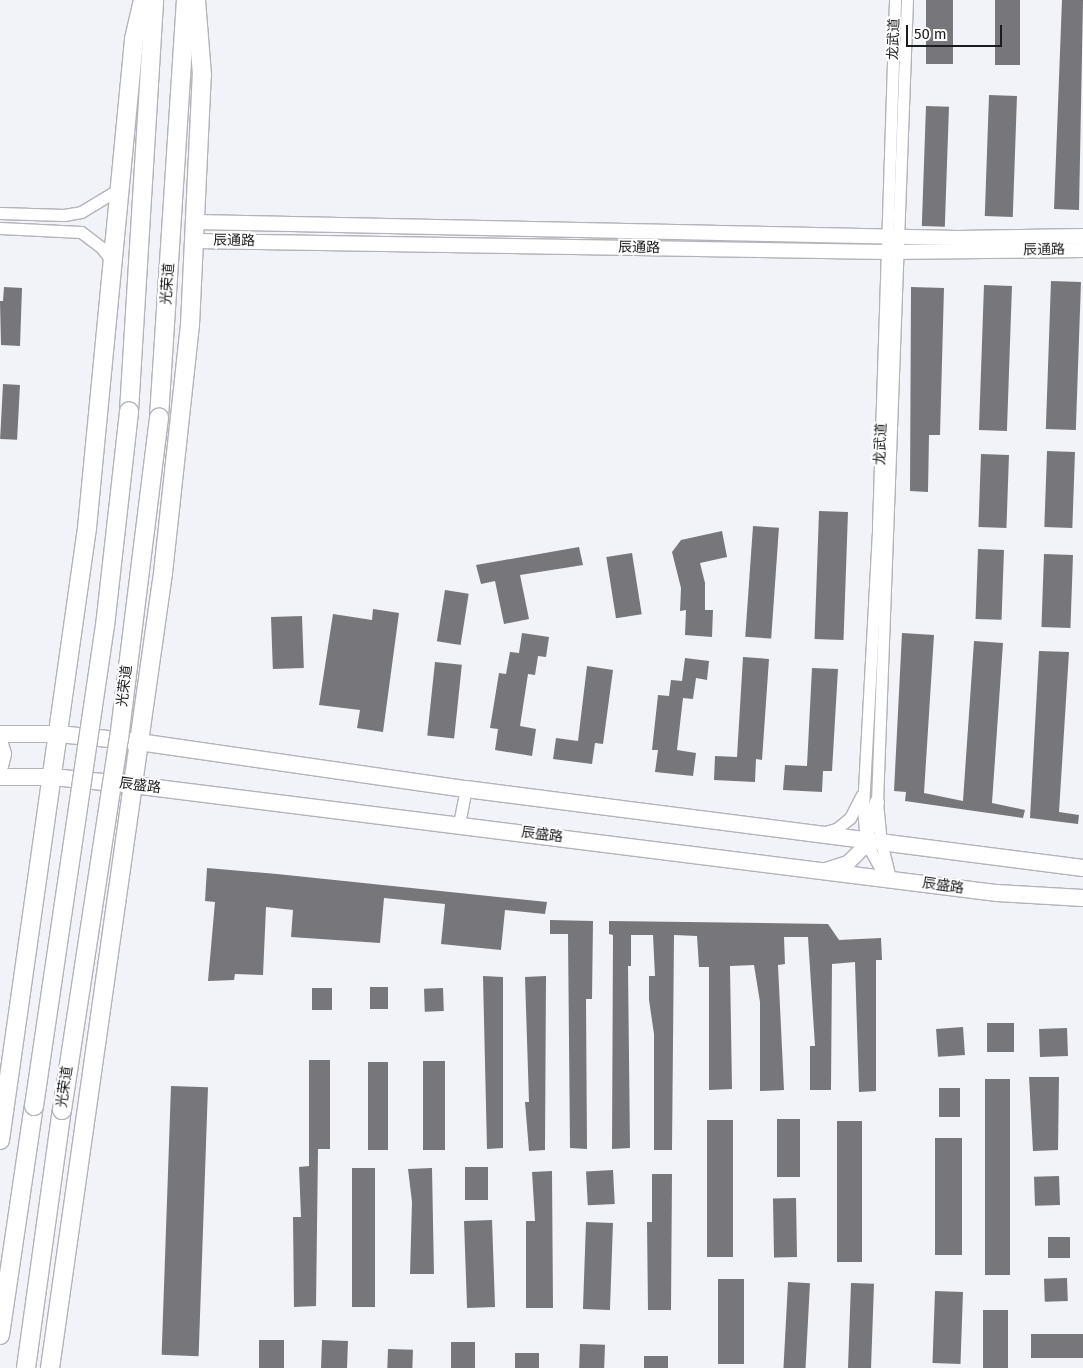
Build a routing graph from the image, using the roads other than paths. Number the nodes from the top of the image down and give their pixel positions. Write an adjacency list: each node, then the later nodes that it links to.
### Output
1 (143, 0): 7 (main road)
2 (154, 0): 36 (main road, 光荣道, bridge)
3 (186, 0): 37 (main road, 光荣道, bridge)
4 (196, 0): 9 (main road)
5 (895, 0): 12 (street, 龙武道)
6 (907, 0): 12 (street)
7 (121, 188): 8 (street); 16 (main road)
8 (0, 213)
9 (196, 222): 12 (street, 辰通路); 13 (main road)
10 (0, 228): 16 (street)
11 (1083, 236): 12 (street, 辰通路)
12 (894, 237): 15 (street, 龙武道)
13 (195, 241): 15 (street, 辰通路); 19 (main road)
14 (1083, 250): 15 (street, 辰通路)
15 (893, 252): 25 (street, 龙武道); 27 (street)
16 (114, 264): 18 (main road)
17 (0, 734): 18 (main road)
18 (58, 734): 19 (main road); 22 (main road)
19 (139, 742): 24 (main road); 26 (main road)
20 (0, 744): 21 (main road)
21 (0, 766)
22 (52, 777): 23 (main road, 辰盛路); 24 (main road, 辰盛路); 35 (main road)
23 (0, 778)
24 (133, 785): 28 (main road, 辰盛路); 38 (main road)
25 (864, 788): 29 (street); 30 (street, 龙武道)
26 (466, 789): 28 (street); 29 (main road)
27 (877, 802): 30 (street)
28 (459, 824): 32 (main road, 辰盛路)
29 (814, 835): 30 (main road)
30 (873, 842): 31 (main road); 32 (street); 33 (street, 龙武道)
31 (1083, 868)
32 (822, 871): 33 (main road, 辰盛路)
33 (891, 879): 34 (main road, 辰盛路)
34 (1083, 898)
35 (0, 1140)
36 (0, 1335)
37 (26, 1368)
38 (50, 1368)

